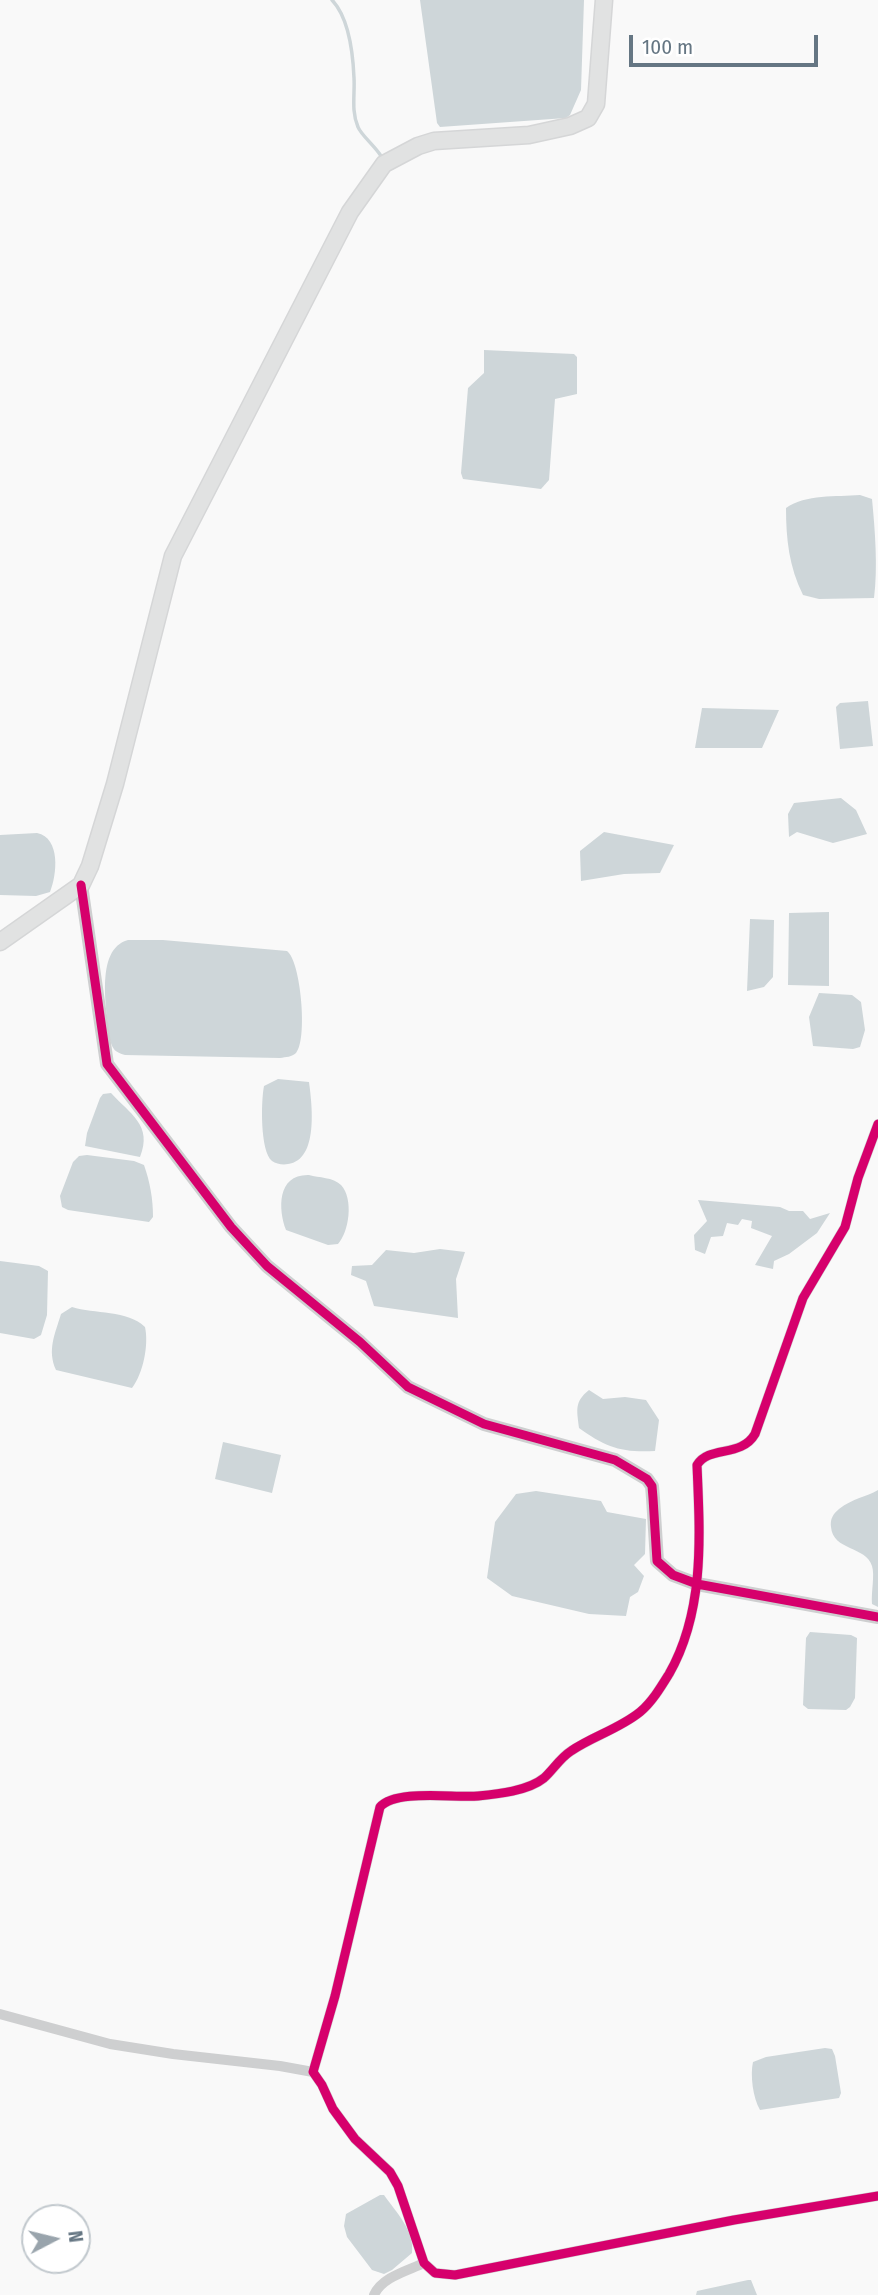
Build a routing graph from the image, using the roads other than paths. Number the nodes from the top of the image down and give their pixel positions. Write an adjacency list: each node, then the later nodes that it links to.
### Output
1 (604, 0): 2 (main road)
2 (81, 884): 3 (main road); 5 (street)
3 (0, 942)
4 (878, 1124): 5 (street)
5 (697, 1584): 6 (street); 8 (street)
6 (878, 1617)
7 (0, 2014): 8 (street)
8 (313, 2072): 10 (street)
9 (878, 2196): 10 (street)
10 (424, 2263): 11 (street)
11 (374, 2295)

